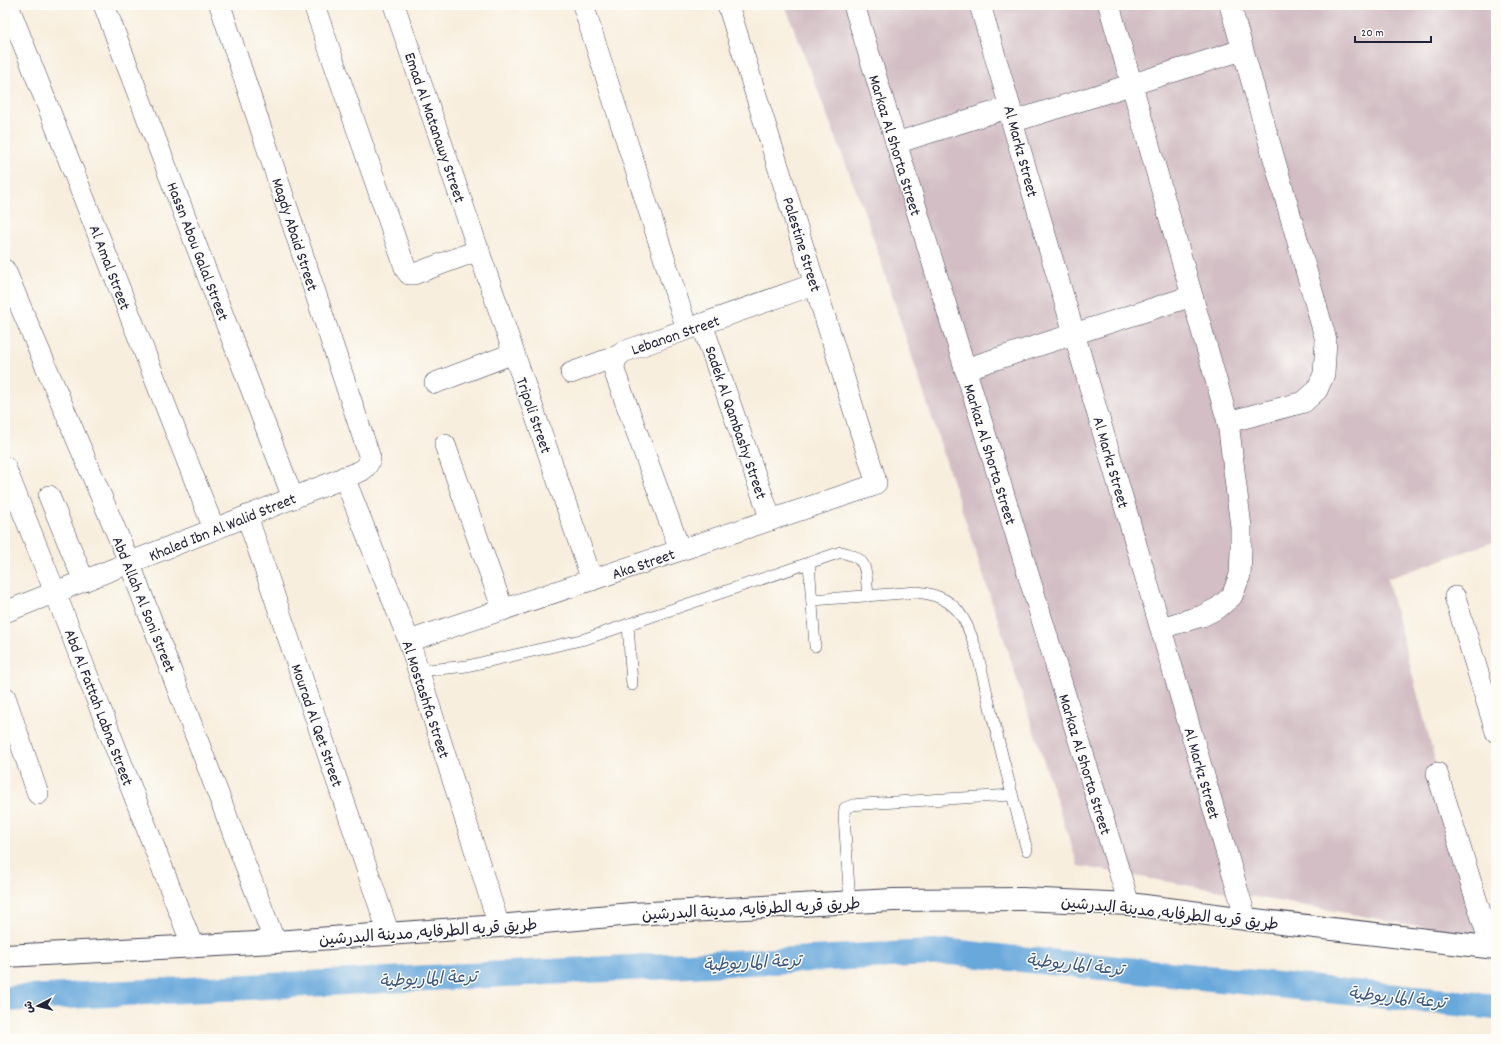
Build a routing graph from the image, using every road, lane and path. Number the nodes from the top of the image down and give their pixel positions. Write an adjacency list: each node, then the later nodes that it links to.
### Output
1 (8, 5): 37 (street, Al Amal Street)
2 (104, 5): 34 (street, Hassn Abou Galal Street)
3 (220, 5): 29 (street, Magdy Abaid Street)
4 (314, 5): 16 (street)
5 (394, 5): 16 (street, Emad Al Matanawy Street)
6 (583, 5): 20 (street, Sadek Al Qambashy Street)
7 (728, 5): 18 (street, Palestine Street)
8 (854, 5): 15 (street, Markaz Al Shorta Street)
9 (980, 5): 14 (street, Al Markz Street)
10 (1109, 5): 13 (street)
11 (1230, 5): 12 (street)
12 (1242, 50): 13 (street); 27 (street)
13 (1131, 85): 14 (street); 19 (street)
14 (1011, 115): 15 (street); 21 (street, Al Markz Street)
15 (896, 143): 24 (street, Markaz Al Shorta Street)
16 (479, 250): 22 (street, Tripoli Street)
17 (5, 270): 39 (street, Abd Allah Al Soni Street)
18 (815, 284): 20 (street, Lebanon Street); 32 (street, Palestine Street)
19 (1192, 296): 21 (street); 27 (street)
20 (695, 327): 23 (street, Lebanon Street); 36 (street, Sadek Al Qambashy Street)
21 (1074, 334): 24 (street); 50 (street, Al Markz Street)
22 (514, 353): 26 (street); 42 (street, Tripoli Street)
23 (617, 356): 25 (street); 38 (street, Lebanon Street)
24 (965, 369): 62 (street, Markaz Al Shorta Street)
25 (571, 373)
26 (435, 383)
27 (1228, 422): 50 (street)
28 (445, 445): 47 (street)
29 (369, 463): 31 (street, Khaled Ibn Al Walid Street)
30 (5, 467): 43 (street, Abd Al Fattah Labna Street)
31 (344, 477): 34 (street, Khaled Ibn Al Walid Street); 51 (street, Al Mostashfa Street)
32 (876, 483): 36 (street, Aka Street)
33 (49, 496): 41 (street)
34 (293, 498): 35 (street, Khaled Ibn Al Walid Street)
35 (247, 516): 37 (street, Khaled Ibn Al Walid Street); 65 (street, Mourad Al Qet Street)
36 (771, 520): 38 (street, Aka Street)
37 (214, 529): 39 (street, Khaled Ibn Al Walid Street)
38 (680, 550): 42 (street, Aka Street)
39 (129, 562): 41 (street, Khaled Ibn Al Walid Street); 66 (street, Abd Allah Al Soni Street)
40 (809, 563): 44 (lane); 46 (lane); 49 (lane)
41 (84, 580): 43 (street, Khaled Ibn Al Walid Street)
42 (592, 580): 47 (street, Aka Street)
43 (55, 592): 48 (street, Khaled Ibn Al Walid Street); 67 (street, Abd Al Fattah Labna Street)
44 (868, 596): 46 (lane); 59 (lane)
45 (1455, 597): 56 (street)
46 (812, 600): 52 (lane)
47 (502, 610): 51 (street, Aka Street)
48 (5, 612)
49 (628, 624): 53 (lane); 54 (lane)
50 (1161, 628): 63 (street, Al Markz Street)
51 (409, 641): 53 (street, Al Mostashfa Street)
52 (815, 646)
53 (419, 671): 64 (street, Al Mostashfa Street)
54 (632, 685)
55 (5, 697): 58 (street)
56 (1496, 732)
57 (1437, 773): 68 (street)
58 (38, 794)
59 (1012, 795): 60 (lane); 61 (lane)
60 (1027, 850)
61 (850, 903): 62 (main road, طريق قريه الطرفايه, مدينة البدرشين); 64 (main road, طريق قريه الطرفايه, مدينة البدرشين)
62 (1129, 904): 63 (main road, طريق قريه الطرفايه, مدينة البدرشين)
63 (1246, 919): 68 (main road, طريق قريه الطرفايه, مدينة البدرشين)
64 (499, 926): 65 (main road, طريق قريه الطرفايه, مدينة البدرشين)
65 (389, 934): 66 (main road, طريق قريه الطرفايه, مدينة البدرشين)
66 (275, 942): 67 (main road, طريق قريه الطرفايه, مدينة البدرشين)
67 (193, 947): 69 (main road, طريق قريه الطرفايه, مدينة البدرشين)
68 (1494, 947)
69 (5, 956)

